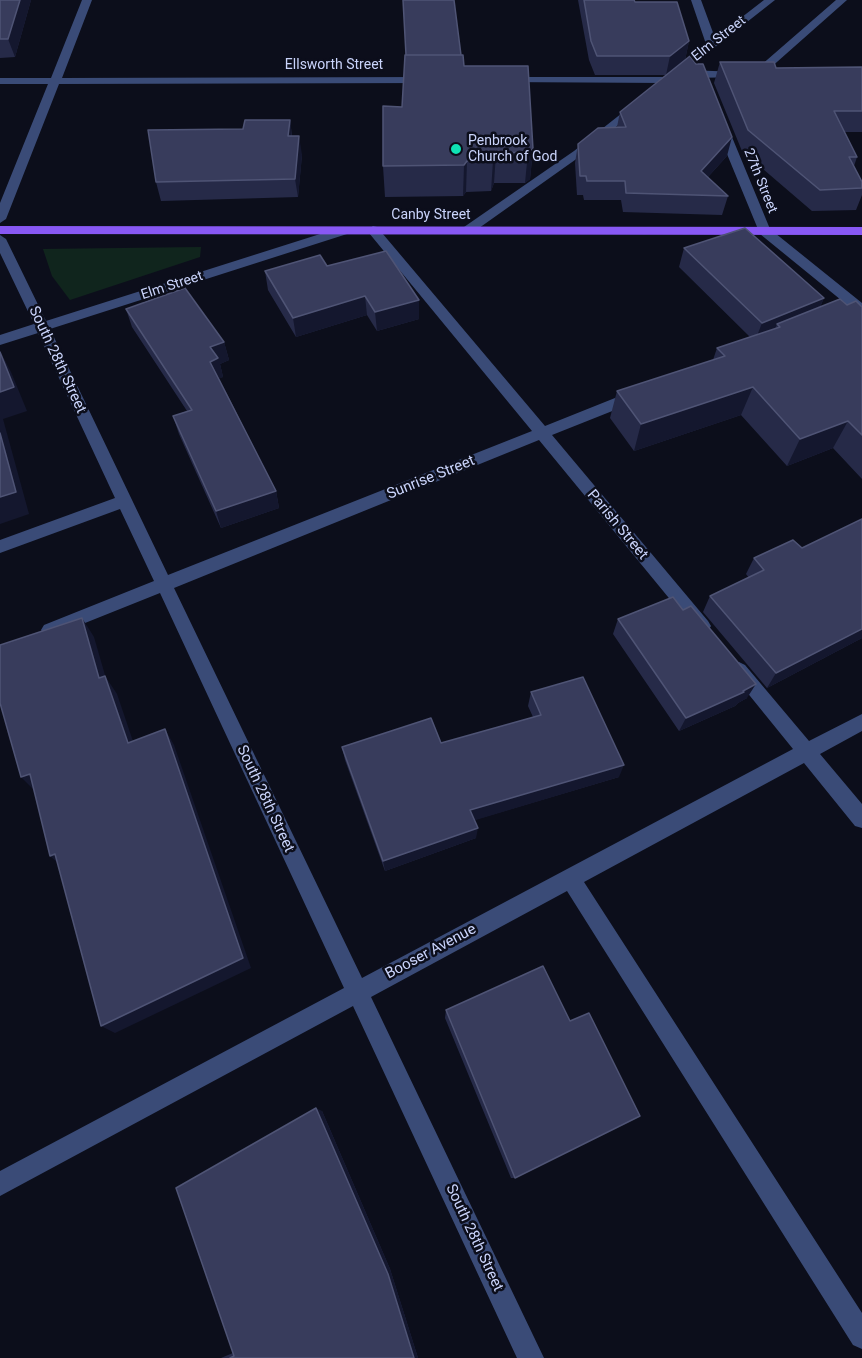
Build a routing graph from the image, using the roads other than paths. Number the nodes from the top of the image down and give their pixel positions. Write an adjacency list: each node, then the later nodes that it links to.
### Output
1 (87, 0): 10 (street)
2 (696, 0): 5 (street)
3 (770, 0): 5 (street, Elm Street)
4 (842, 0): 8 (street)
5 (712, 45): 6 (street, Elm Street)
6 (678, 71): 7 (street); 13 (street, Elm Street)
7 (703, 75): 8 (street); 15 (street)
8 (756, 75): 9 (street)
9 (780, 75)
10 (55, 80): 11 (street, Ellsworth Street); 14 (street, Ellsworth Street); 17 (street)
11 (443, 80)
12 (490, 80): 13 (street)
13 (667, 80): 20 (street, Elm Street)
14 (0, 81)
15 (707, 87)
16 (716, 109): 22 (street, 27th Street)
17 (0, 219)
18 (0, 230): 21 (main road, Canby Street)
19 (373, 230): 20 (main road, Canby Street); 21 (main road, Canby Street); 30 (street, Parish Street)
20 (468, 230): 22 (main road, Canby Street)
21 (343, 231): 27 (street, Elm Street)
22 (764, 231): 23 (main road, Canby Street); 25 (street)
23 (862, 231)
24 (0, 239): 27 (street, South 28th Street)
25 (861, 308): 26 (street)
26 (836, 316)
27 (42, 327): 28 (street, Elm Street); 31 (street, South 28th Street)
28 (0, 340)
29 (650, 390): 30 (street, Sunrise Street)
30 (540, 434): 33 (street, Sunrise Street); 34 (street, Parish Street)
31 (125, 501): 32 (street); 33 (street, South 28th Street)
32 (0, 547)
33 (164, 585): 35 (street, Sunrise Street); 41 (street, South 28th Street)
34 (708, 634)
35 (33, 637)
36 (731, 661): 38 (street)
37 (862, 722): 38 (street, Booser Avenue)
38 (808, 752): 39 (street); 40 (street, Booser Avenue)
39 (862, 819)
40 (570, 878): 41 (street, Booser Avenue); 43 (street)
41 (356, 991): 42 (street, Booser Avenue); 44 (street, South 28th Street)
42 (0, 1184)
43 (862, 1336)
44 (531, 1358)

